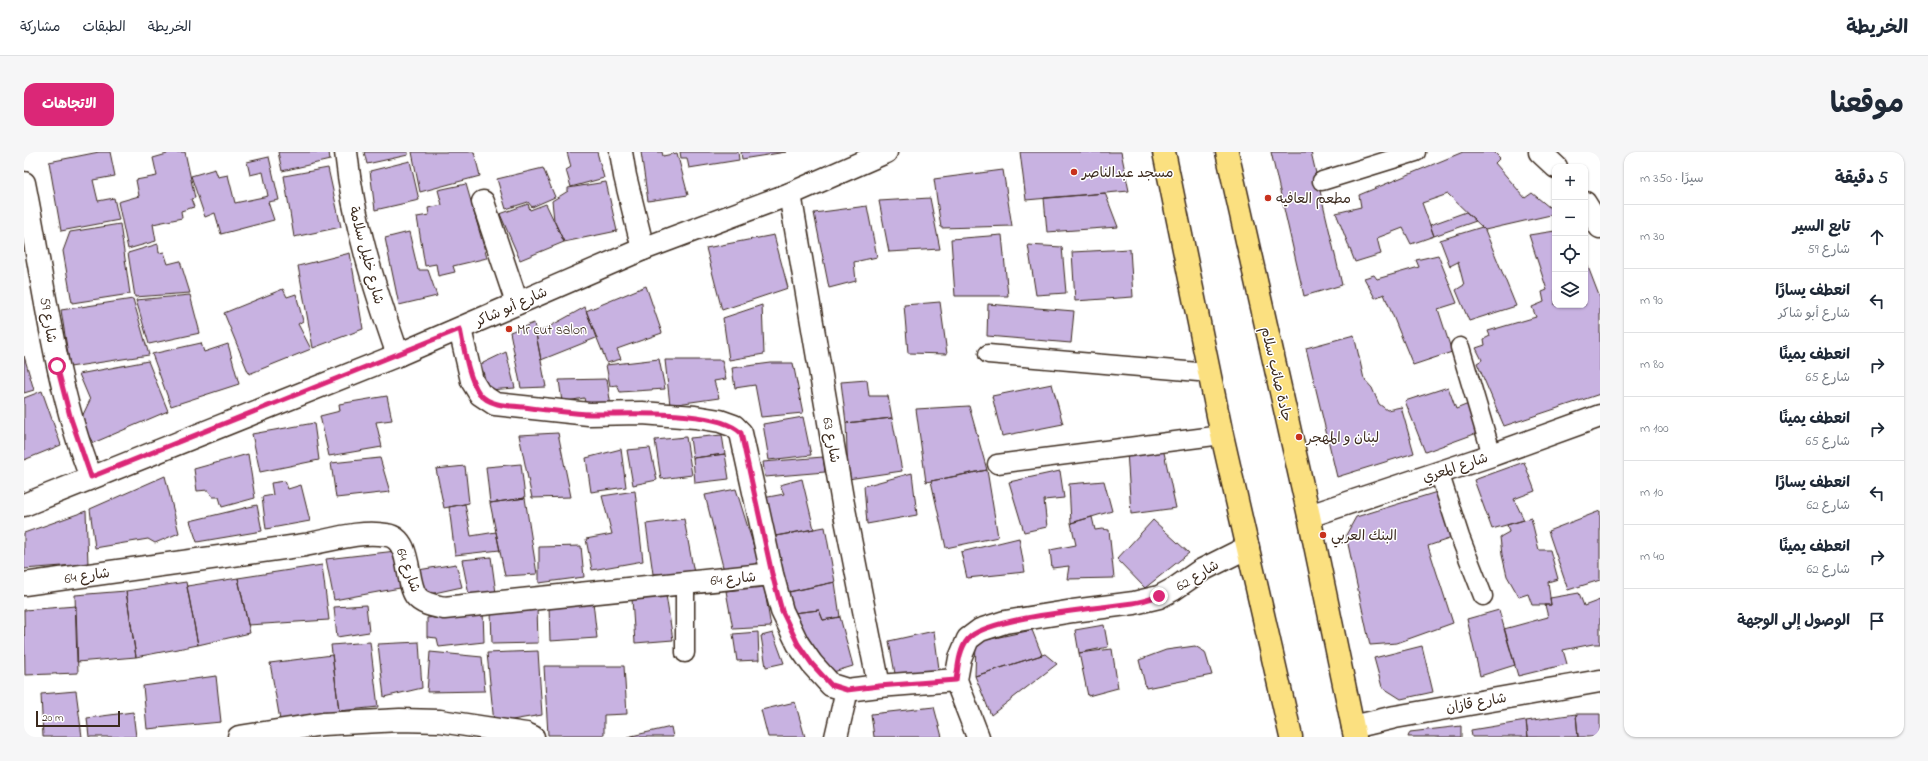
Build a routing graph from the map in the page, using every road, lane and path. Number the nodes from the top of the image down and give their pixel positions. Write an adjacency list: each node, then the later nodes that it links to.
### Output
1 (346, 152): 20 (street, شارع خليل سلامة)
2 (621, 152): 15 (street)
3 (886, 152): 11 (street, شارع أبو شاكر)
4 (1164, 152): 21 (highway)
5 (1227, 152): 29 (highway, جادة صائب سلام)
6 (1416, 152): 9 (street)
7 (1540, 152): 8 (street)
8 (1553, 164)
9 (1322, 181)
10 (24, 183): 27 (street, شارع 59)
11 (790, 194): 15 (street, شارع أبو شاكر); 38 (street, شارع 63)
12 (483, 202): 16 (street)
13 (1588, 208): 14 (street)
14 (1600, 228)
15 (643, 249): 16 (street, شارع أبو شاكر)
16 (517, 303): 17 (street, شارع أبو شاكر)
17 (460, 329): 20 (street, شارع أبو شاكر); 31 (street)
18 (1460, 347): 24 (street)
19 (988, 354): 21 (street)
20 (398, 355): 27 (street, شارع أبو شاكر)
21 (1210, 373): 23 (highway)
22 (1600, 416): 24 (street, شارع المعري)
23 (1222, 435): 25 (street); 30 (highway)
24 (1492, 455): 26 (street, شارع المعري)
25 (997, 464)
26 (1439, 472): 29 (street, شارع المعري); 34 (street)
27 (91, 477): 28 (street, شارع أبو شاكر)
28 (24, 505)
29 (1309, 516): 40 (highway, جادة صائب سلام)
30 (1248, 547): 36 (street, شارع 62); 45 (highway)
31 (772, 574): 32 (street, شارع 64); 39 (street)
32 (685, 582): 33 (street, شارع 64); 35 (street)
33 (24, 584)
34 (1483, 596)
35 (685, 653)
36 (956, 680): 38 (street); 44 (street)
37 (1600, 680): 40 (street, شارع قازان)
38 (879, 686): 39 (street)
39 (847, 690): 43 (street)
40 (1354, 732)
41 (239, 737): 42 (street)
42 (533, 737)
43 (836, 737)
44 (978, 737)
45 (1291, 737)

